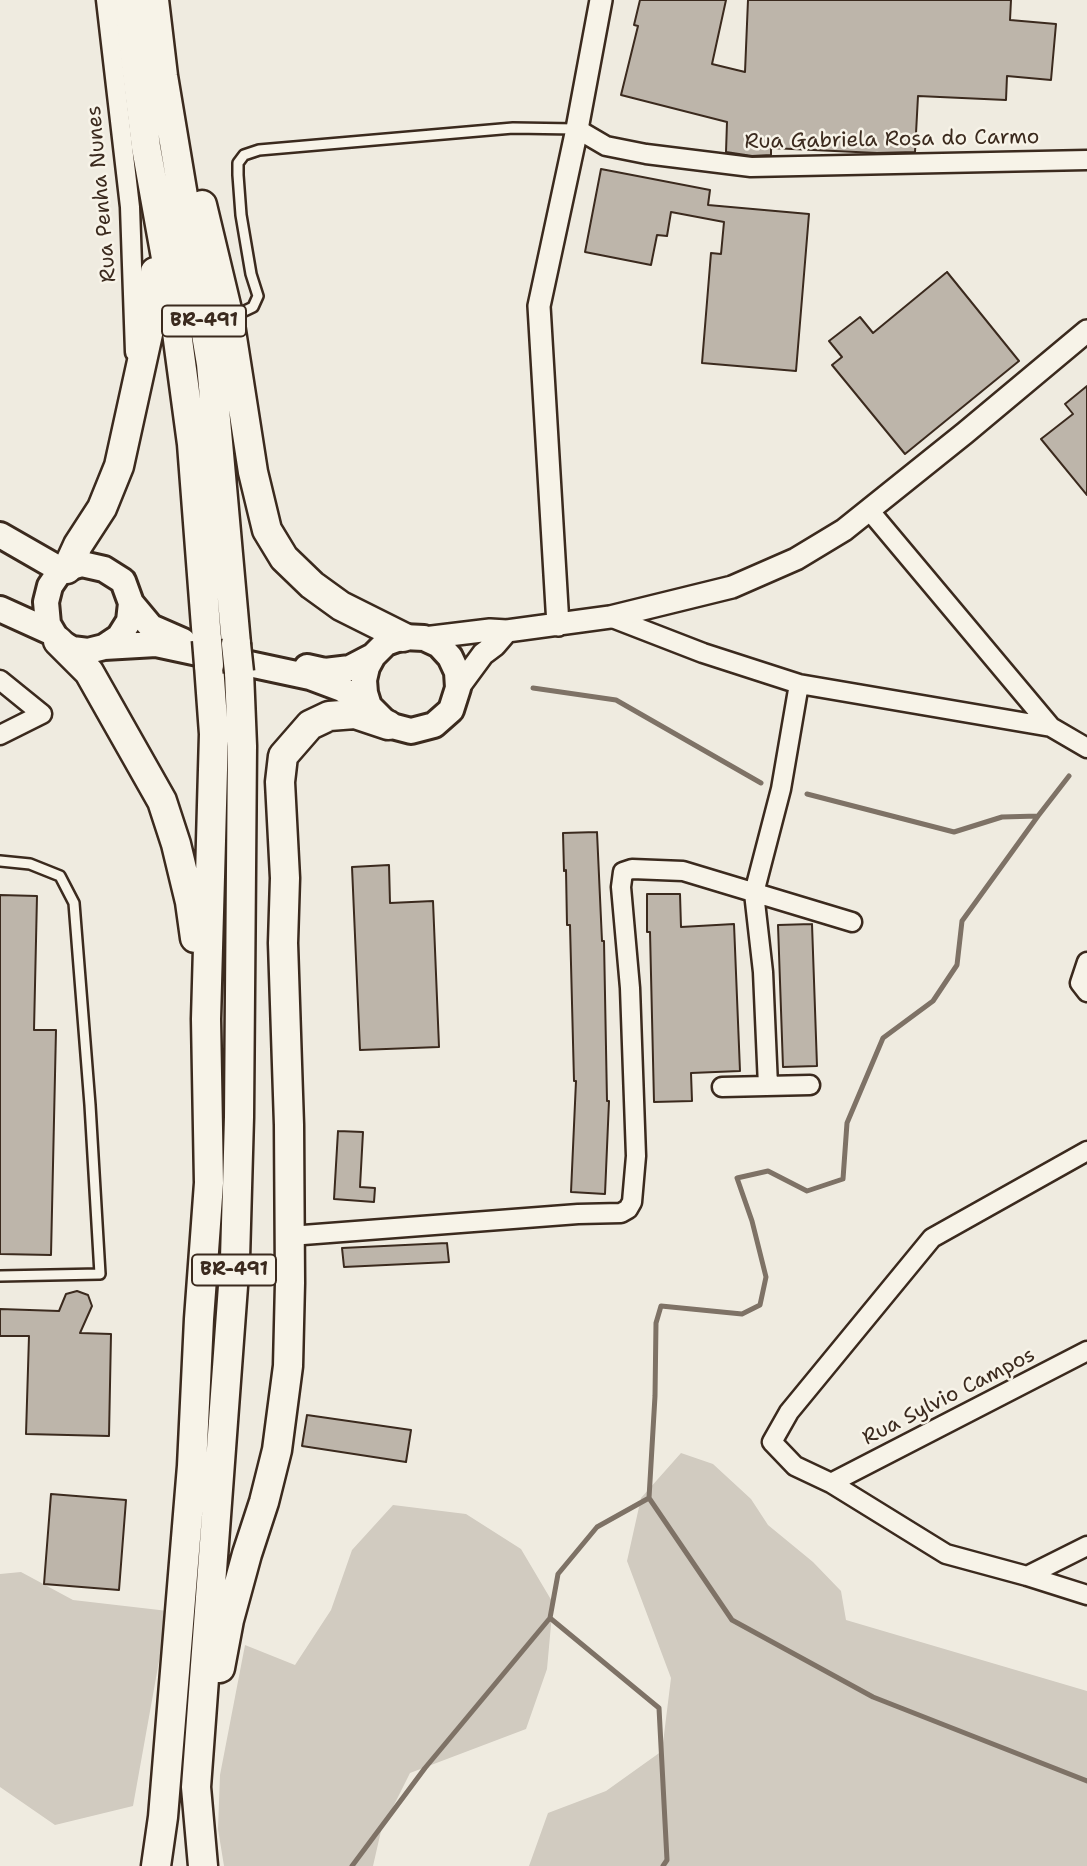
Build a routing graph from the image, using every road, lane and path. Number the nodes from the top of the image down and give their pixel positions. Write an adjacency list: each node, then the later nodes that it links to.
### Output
1 (106, 0): 11 (street, Rua Penha Nunes)
2 (128, 0): 7 (highway, BR-491)
3 (155, 0): 5 (highway, BR-491)
4 (601, 0): 6 (street)
5 (163, 76): 9 (highway); 48 (highway, BR-491, bridge)
6 (578, 129): 8 (street, Rua Gabriela Rosa do Carmo); 9 (lane); 18 (street)
7 (146, 147): 11 (highway); 36 (highway, BR-491)
8 (1087, 160)
9 (229, 318): 21 (highway)
10 (1087, 331): 12 (street)
11 (137, 386): 14 (highway)
12 (869, 510): 17 (street); 28 (street)
13 (0, 535): 14 (main road)
14 (64, 570): 15 (main road); 20 (main road)
15 (131, 603): 22 (main road); 23 (main road)
16 (0, 609): 20 (main road)
17 (610, 617): 18 (street); 25 (street)
18 (558, 625): 19 (street)
19 (507, 631): 21 (street); 26 (street)
20 (56, 637): 22 (main road); 36 (highway)
21 (414, 638): 23 (main road); 26 (main road)
22 (104, 647): 27 (main road)
23 (373, 656): 27 (main road)
24 (0, 680): 29 (street)
25 (799, 684): 28 (street); 32 (street)
26 (458, 688): 27 (main road)
27 (379, 715): 41 (highway)
28 (1051, 727): 30 (street)
29 (0, 736)
30 (1087, 748)
31 (0, 861): 42 (lane)
32 (754, 893): 33 (street); 38 (street); 41 (street)
33 (852, 922)
34 (1087, 962): 35 (street)
35 (1087, 992)
36 (206, 1019): 49 (highway, BR-491)
37 (810, 1085): 38 (street)
38 (768, 1086): 39 (street)
39 (722, 1087)
40 (1087, 1151): 44 (street)
41 (290, 1236): 48 (highway)
42 (0, 1276)
43 (1087, 1351): 44 (street, Rua Sylvio Campos)
44 (831, 1483): 46 (street)
45 (1087, 1546): 46 (street)
46 (1027, 1576): 47 (street)
47 (1087, 1595)
48 (196, 1787): 50 (highway, BR-491)
49 (156, 1866)
50 (203, 1866)

